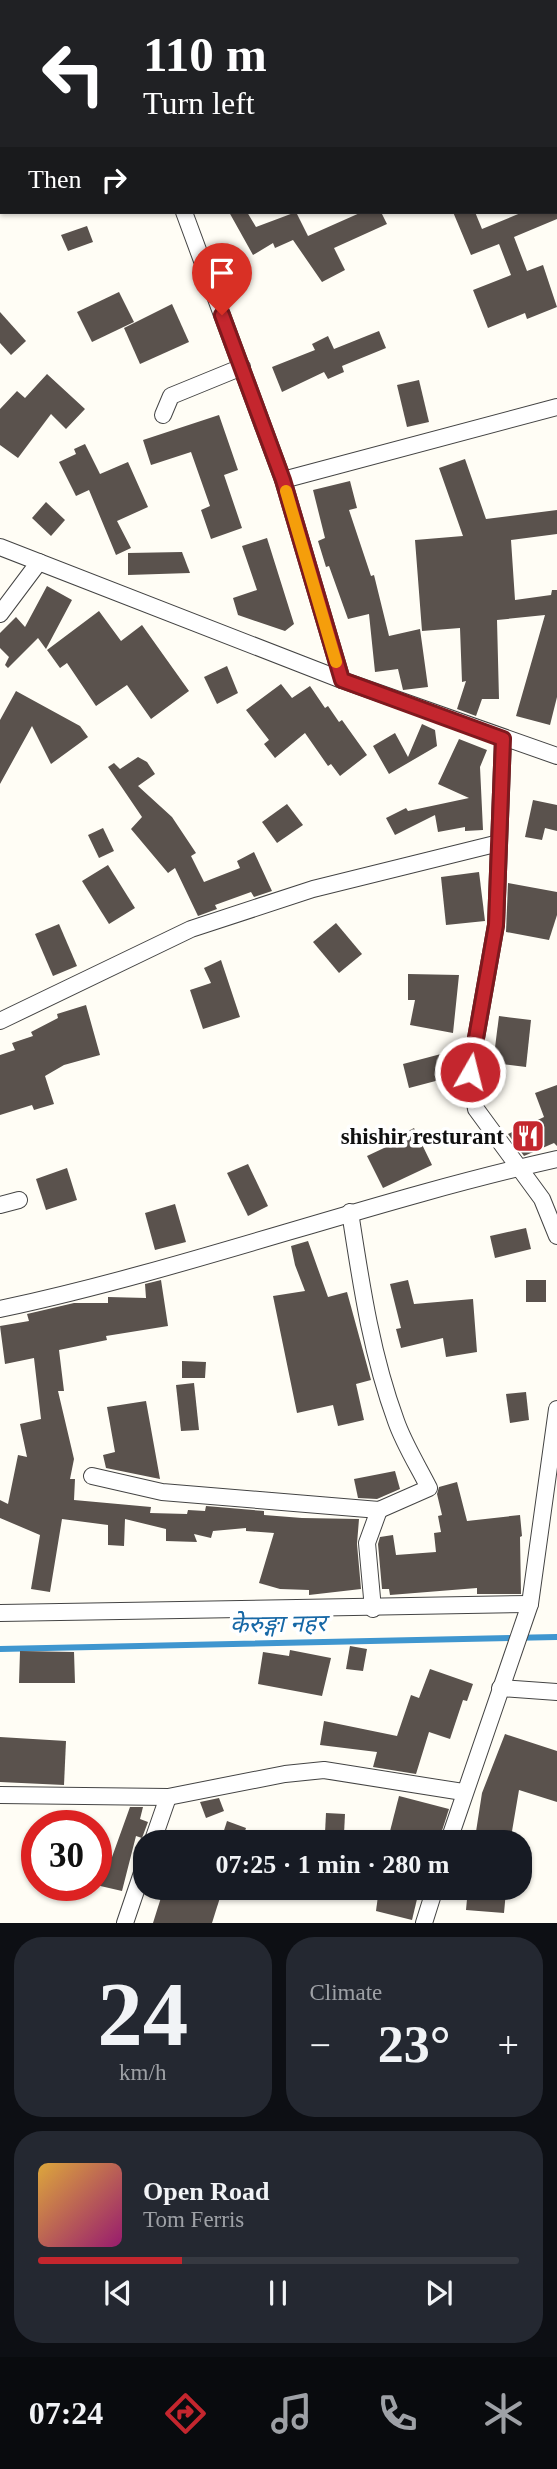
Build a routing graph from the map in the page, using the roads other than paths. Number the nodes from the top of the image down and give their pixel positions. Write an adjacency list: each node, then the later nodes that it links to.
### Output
1 (185, 214): 2 (street)
2 (242, 367): 4 (street); 5 (street)
3 (557, 407): 5 (street)
4 (163, 415)
5 (283, 480): 9 (street)
6 (0, 547): 7 (street)
7 (39, 562): 8 (street); 9 (street)
8 (0, 614)
9 (342, 680): 10 (street)
10 (503, 739): 11 (street); 12 (street)
11 (557, 756)
12 (499, 843): 13 (street); 15 (street)
13 (0, 1021)
14 (557, 1159): 15 (street)
15 (519, 1168): 18 (street); 19 (street)
16 (19, 1200): 17 (street)
17 (0, 1205)
18 (350, 1212): 20 (street); 24 (street)
19 (557, 1236)
20 (0, 1309)
21 (557, 1409): 22 (street)
22 (555, 1457): 26 (street)
23 (92, 1476): 24 (street)
24 (379, 1510): 25 (street)
25 (373, 1609): 26 (street); 27 (street)
26 (527, 1612): 28 (street)
27 (0, 1613)
28 (500, 1688): 29 (street); 30 (street)
29 (557, 1692)
30 (463, 1792): 32 (street); 34 (street)
31 (0, 1795): 32 (street)
32 (168, 1797): 33 (street)
33 (157, 1830)
34 (452, 1830)
35 (133, 1899): 37 (street)
36 (431, 1900): 38 (street)
37 (125, 1923)
38 (424, 1923)

